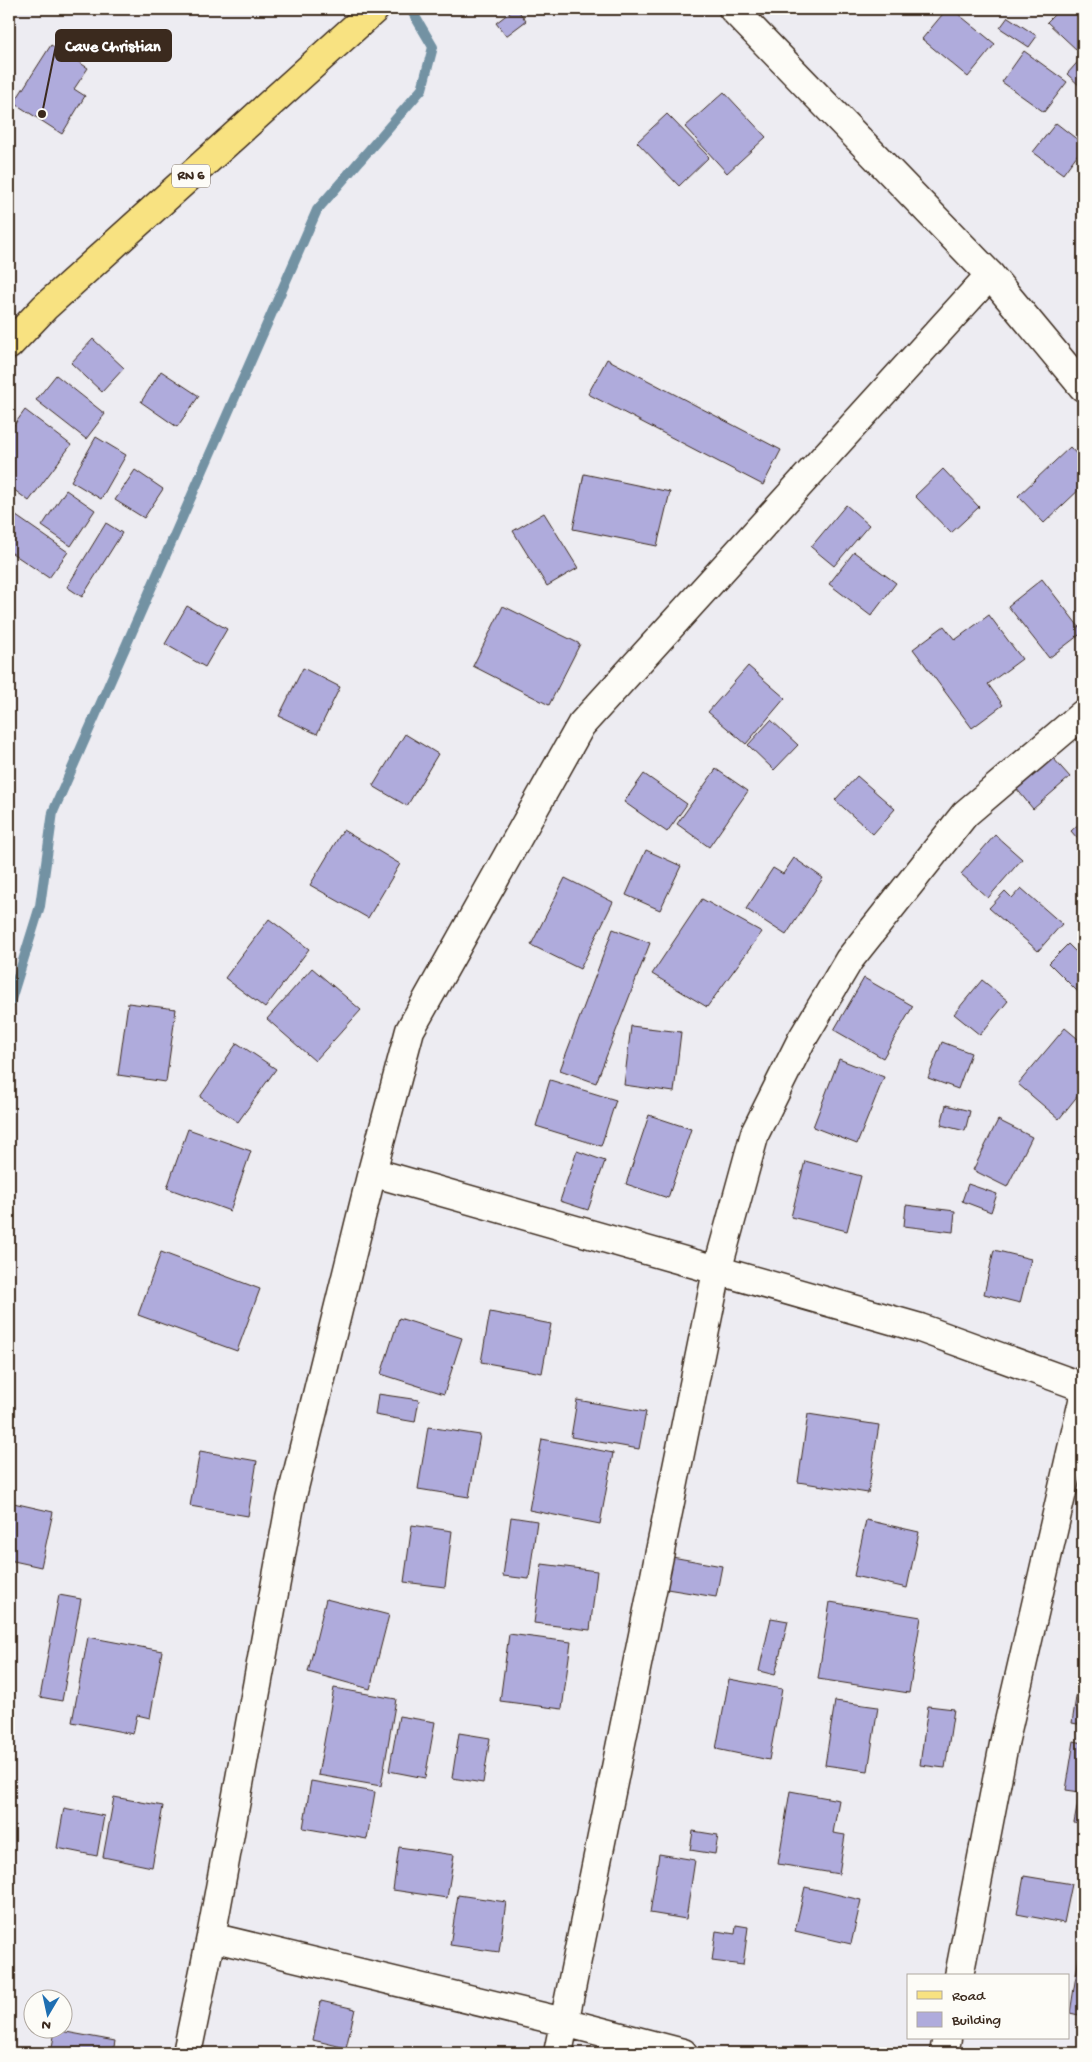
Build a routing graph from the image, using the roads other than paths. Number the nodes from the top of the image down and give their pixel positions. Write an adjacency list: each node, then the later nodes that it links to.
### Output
1 (375, 9): 4 (main road, RN 6)
2 (733, 9): 3 (street)
3 (990, 275): 5 (street); 7 (street)
4 (9, 345)
5 (1083, 387)
6 (1083, 714): 8 (street)
7 (372, 1172): 8 (street); 11 (street)
8 (717, 1270): 9 (street); 13 (street)
9 (1083, 1387)
10 (1083, 1401): 12 (street)
11 (211, 1937): 13 (street); 15 (street)
12 (959, 1974)
13 (564, 2022): 16 (street); 17 (street)
14 (947, 2040): 18 (street)
15 (187, 2053)
16 (558, 2053)
17 (683, 2053)
18 (944, 2053)

